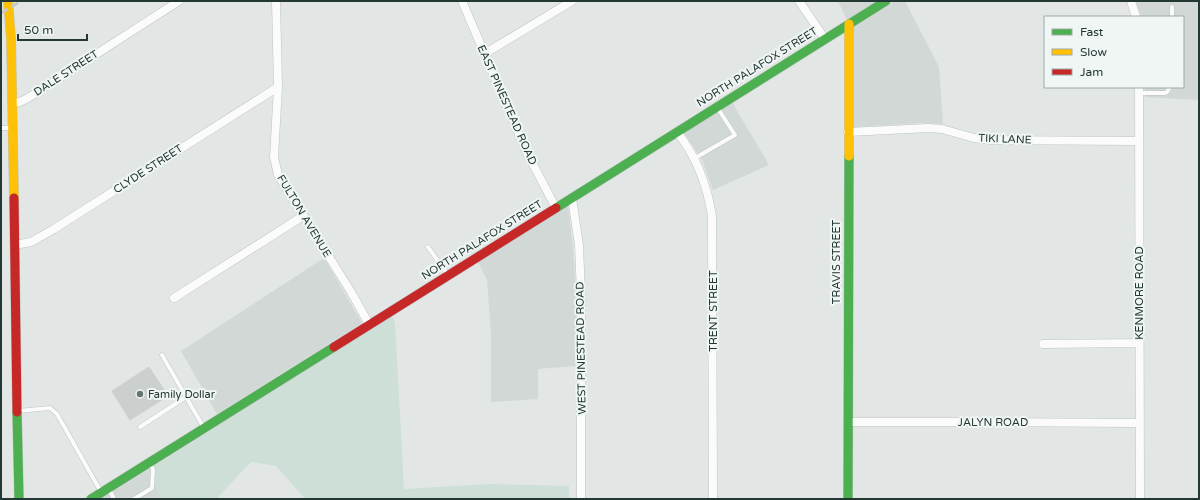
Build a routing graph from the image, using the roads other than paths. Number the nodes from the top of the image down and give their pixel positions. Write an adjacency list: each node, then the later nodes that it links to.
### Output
1 (8, 1): 18 (main road)
2 (179, 1): 18 (street, DALE STREET)
3 (276, 1): 15 (street, FULTON AVENUE)
4 (462, 1): 14 (street, EAST PINESTEAD ROAD)
5 (572, 1): 14 (street)
6 (799, 1): 13 (street)
7 (886, 1): 12 (main road, NORTH PALAFOX STREET)
8 (1130, 1): 10 (street)
9 (1172, 7): 11 (lane)
10 (1136, 16)
11 (1172, 16)
12 (849, 24): 13 (main road, NORTH PALAFOX STREET); 23 (main road, TRAVIS STREET)
13 (825, 39): 19 (main road, NORTH PALAFOX STREET)
14 (484, 54): 27 (street, EAST PINESTEAD ROAD)
15 (278, 87): 28 (street, FULTON AVENUE); 29 (street, CLYDE STREET)
16 (1169, 88): 17 (lane)
17 (1139, 90): 24 (street, KENMORE ROAD)
18 (12, 103): 21 (main road)
19 (716, 106): 22 (main road, NORTH PALAFOX STREET); 25 (lane)
20 (1, 128): 21 (lane)
21 (13, 128): 29 (main road)
22 (676, 132): 25 (street, TRENT STREET); 26 (main road, NORTH PALAFOX STREET)
23 (848, 132): 24 (street, TIKI LANE); 39 (main road, TRAVIS STREET)
24 (1139, 141): 34 (street, KENMORE ROAD)
25 (695, 158): 50 (street, TRENT STREET)
26 (572, 198): 27 (main road, NORTH PALAFOX STREET); 49 (street, WEST PINESTEAD ROAD)
27 (556, 208): 31 (main road, NORTH PALAFOX STREET)
28 (304, 216): 32 (street); 33 (street, FULTON AVENUE)
29 (15, 245): 38 (main road)
30 (428, 247): 31 (lane)
31 (448, 275): 33 (main road, NORTH PALAFOX STREET)
32 (174, 298)
33 (369, 324): 42 (main road, NORTH PALAFOX STREET)
34 (1139, 343): 35 (street); 40 (street, KENMORE ROAD)
35 (1043, 344)
36 (162, 355): 37 (lane)
37 (186, 397): 41 (lane); 42 (lane)
38 (17, 411): 44 (lane); 45 (main road)
39 (848, 422): 40 (street, JALYN ROAD); 51 (main road, TRAVIS STREET)
40 (1139, 423): 52 (street, KENMORE ROAD)
41 (140, 427)
42 (204, 428): 43 (main road, NORTH PALAFOX STREET)
43 (149, 463): 44 (main road, NORTH PALAFOX STREET); 48 (lane)
44 (105, 491): 46 (main road, NORTH PALAFOX STREET); 47 (lane)
45 (20, 497)
46 (91, 499)
47 (114, 499)
48 (134, 499)
49 (582, 499)
50 (713, 499)
51 (848, 499)
52 (1140, 499)

